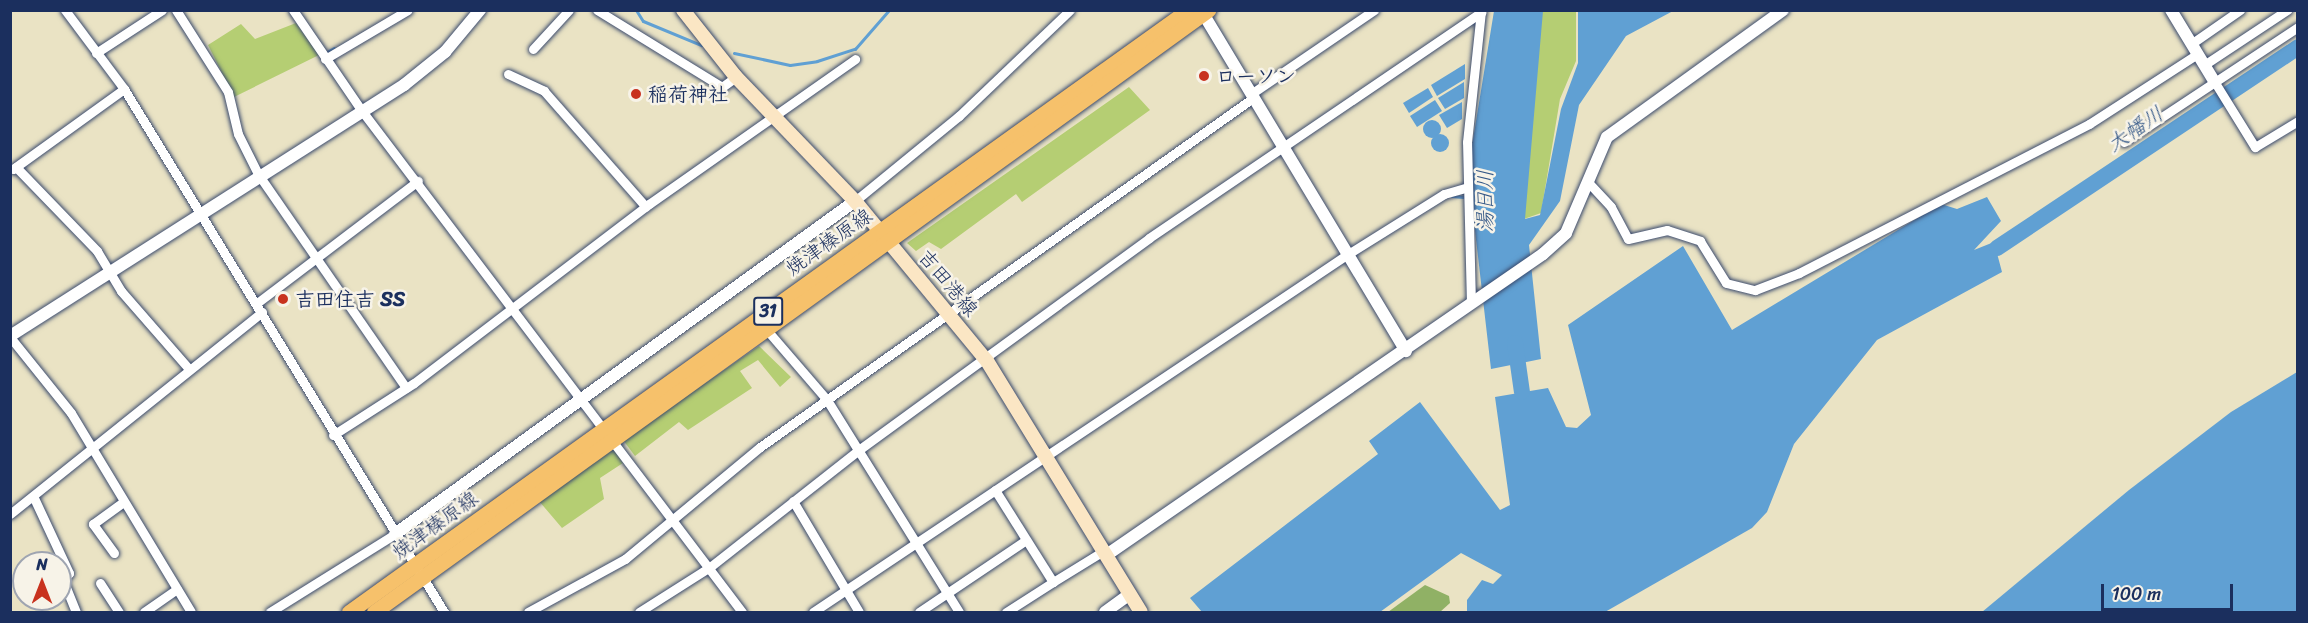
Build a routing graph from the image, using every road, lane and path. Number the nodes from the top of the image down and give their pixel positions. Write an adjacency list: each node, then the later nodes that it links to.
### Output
1 (65, 10): 20 (street)
2 (162, 10): 20 (street)
3 (176, 10): 35 (street)
4 (293, 10): 22 (street)
5 (408, 10): 22 (street)
6 (480, 10): 29 (street)
7 (569, 10): 19 (street)
8 (597, 10): 25 (street)
9 (683, 10): 25 (main road, 吉田港線)
10 (1070, 10): 39 (street)
11 (1374, 10): 28 (street)
12 (1783, 10): 37 (street)
13 (2171, 10): 21 (street)
14 (2240, 10): 21 (street)
15 (2287, 10): 21 (street)
16 (1200, 11): 28 (street); 42 (main road, 焼津榛原線 / 31); 43 (main road, 焼津榛原線 / 31)
17 (1481, 11): 33 (street); 38 (street)
18 (2298, 27): 26 (street)
19 (533, 49)
20 (96, 53): 27 (street)
21 (2198, 54): 26 (street); 37 (street)
22 (325, 59): 29 (street)
23 (855, 59): 30 (street)
24 (508, 74): 40 (street)
25 (736, 77): 30 (main road, 吉田港線)
26 (2214, 81): 31 (street); 32 (street)
27 (124, 89): 34 (street); 41 (street)
28 (1252, 96): 33 (street); 50 (street)
29 (362, 111): 35 (street); 36 (street)
30 (772, 116): 39 (main road, 吉田港線); 40 (street)
31 (2298, 121)
32 (2124, 142)
33 (1283, 145): 44 (street); 54 (street)
34 (13, 169): 46 (street)
35 (258, 174): 41 (street); 45 (street)
36 (418, 181): 45 (street); 49 (street)
37 (1587, 182): 47 (street)
38 (1468, 187): 44 (street); 47 (street)
39 (855, 201): 42 (main road, 吉田港線); 58 (street)
40 (646, 207): 49 (street)
41 (200, 211): 46 (street); 48 (street)
42 (880, 232): 43 (main road, 吉田港線); 59 (main road, 焼津榛原線 / 31)
43 (890, 244): 50 (main road, 吉田港線); 51 (main road, 焼津榛原線 / 31)
44 (1348, 254): 53 (street); 63 (street)
45 (314, 260): 48 (street); 56 (street)
46 (110, 269): 52 (street); 55 (street)
47 (1473, 303): 53 (street)
48 (260, 308): 55 (street); 60 (street)
49 (512, 311): 56 (street); 58 (street)
50 (948, 313): 54 (main road, 吉田港線); 57 (street)
51 (766, 329): 57 (street); 59 (main road, 焼津榛原線 / 31)
52 (10, 337): 61 (street)
53 (1406, 351): 73 (street)
54 (987, 361): 62 (street); 63 (main road, 吉田港線)
55 (189, 369): 61 (street)
56 (406, 388): 60 (street)
57 (827, 400): 62 (street); 69 (street)
58 (583, 401): 59 (street); 70 (street)
59 (609, 433): 69 (street); 76 (main road, 焼津榛原線 / 31)
60 (333, 435): 70 (street)
61 (89, 449): 65 (street); 67 (street)
62 (860, 449): 66 (street); 72 (street)
63 (1045, 455): 64 (street); 73 (main road, 吉田港線)
64 (995, 489): 71 (street); 72 (street)
65 (34, 498): 68 (street); 83 (street)
66 (793, 501): 75 (street); 80 (street)
67 (123, 502): 74 (street); 79 (street)
68 (10, 514)
69 (675, 519): 75 (street); 91 (street)
70 (395, 534): 76 (street); 87 (street)
71 (1026, 540): 77 (street); 81 (street)
72 (914, 542): 80 (street); 81 (street)
73 (1107, 552): 77 (street); 82 (main road, 吉田港線)
74 (114, 553)
75 (710, 567): 92 (street); 93 (street)
76 (419, 573): 88 (main road, 焼津榛原線 / 31); 89 (main road, 焼津榛原線 / 31); 90 (street)
77 (1053, 582): 98 (street)
78 (100, 583): 84 (street)
79 (177, 589): 85 (street); 86 (street)
80 (846, 589): 94 (street); 95 (street)
81 (948, 594): 96 (street); 97 (street)
82 (1130, 594): 99 (street); 100 (main road, 吉田港線)
83 (76, 612)
84 (119, 612)
85 (144, 612)
86 (191, 612)
87 (270, 612)
88 (349, 612)
89 (374, 612)
90 (444, 612)
91 (528, 612)
92 (639, 612)
93 (742, 612)
94 (813, 612)
95 (859, 612)
96 (919, 612)
97 (958, 612)
98 (1006, 612)
99 (1105, 612)
100 (1141, 612)

